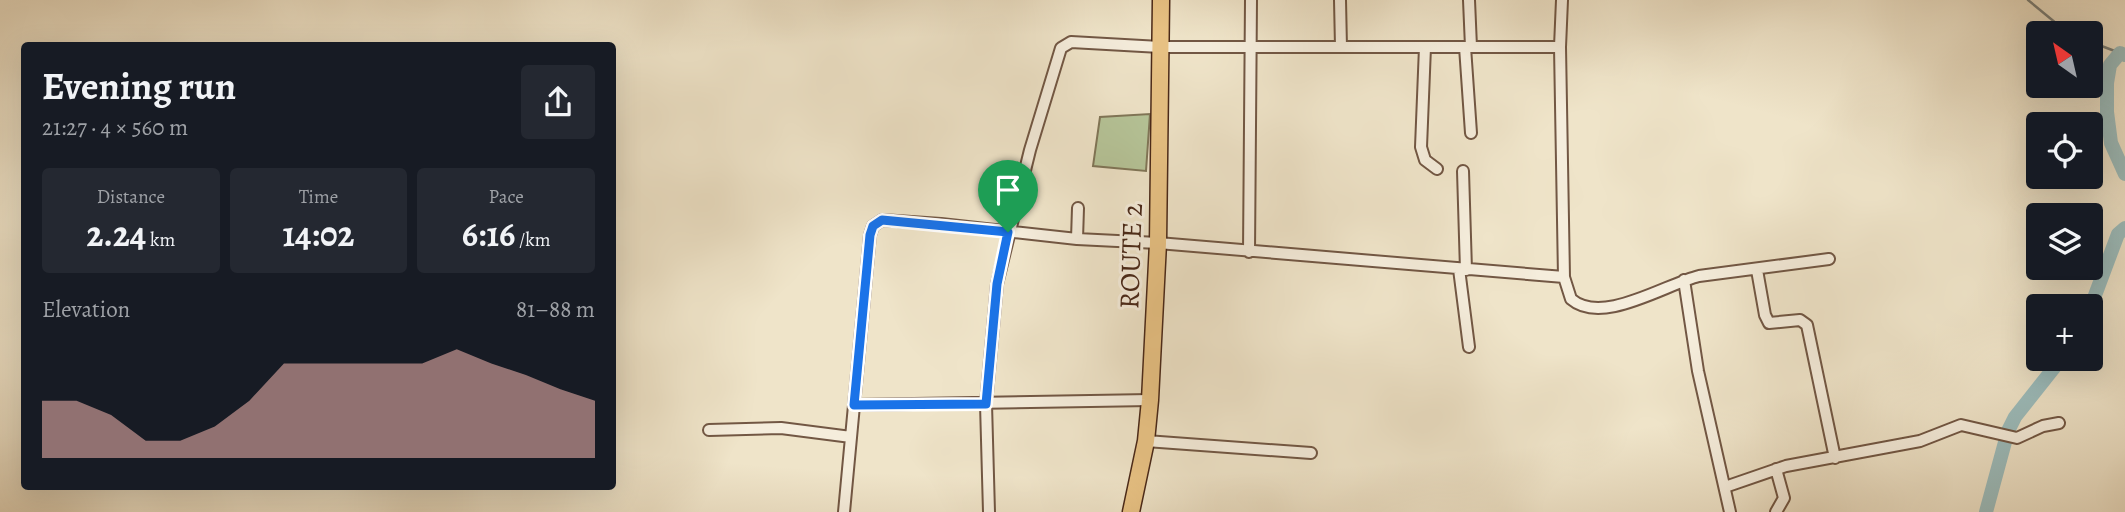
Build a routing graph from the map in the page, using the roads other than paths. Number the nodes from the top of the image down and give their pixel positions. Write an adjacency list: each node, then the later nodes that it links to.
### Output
1 (1161, 0): 6 (highway, ROUTE 2)
2 (1251, 0): 7 (street)
3 (1340, 0): 8 (street)
4 (1469, 0): 10 (street)
5 (1562, 0): 11 (street)
6 (1160, 47): 7 (street); 16 (street); 18 (highway, ROUTE 2)
7 (1251, 47): 8 (street); 19 (street)
8 (1341, 47): 9 (street)
9 (1425, 47): 10 (street); 13 (street)
10 (1468, 47): 11 (street); 12 (street)
11 (1560, 47): 23 (street)
12 (1471, 133)
13 (1437, 169)
14 (1463, 171): 21 (street)
15 (1078, 208): 17 (street)
16 (1008, 232): 17 (street); 27 (street); 28 (street)
17 (1077, 239): 18 (street)
18 (1158, 243): 19 (street); 26 (highway, ROUTE 2)
19 (1249, 253): 21 (street)
20 (1829, 259): 22 (street)
21 (1463, 269): 23 (street); 25 (street)
22 (1757, 270): 24 (street); 34 (street)
23 (1564, 277): 24 (street)
24 (1685, 280): 36 (street)
25 (1469, 347)
26 (1150, 400): 27 (street); 32 (highway, ROUTE 2)
27 (986, 404): 28 (street); 38 (street)
28 (854, 405): 31 (street)
29 (2059, 423): 34 (street)
30 (709, 430): 31 (street)
31 (851, 437): 37 (street)
32 (1146, 441): 33 (street); 39 (highway, ROUTE 2)
33 (1311, 453)
34 (1835, 458): 35 (street)
35 (1776, 469): 36 (street); 41 (street)
36 (1725, 487): 40 (street)
37 (844, 512)
38 (989, 512)
39 (1131, 512)
40 (1730, 512)
41 (1776, 512)

